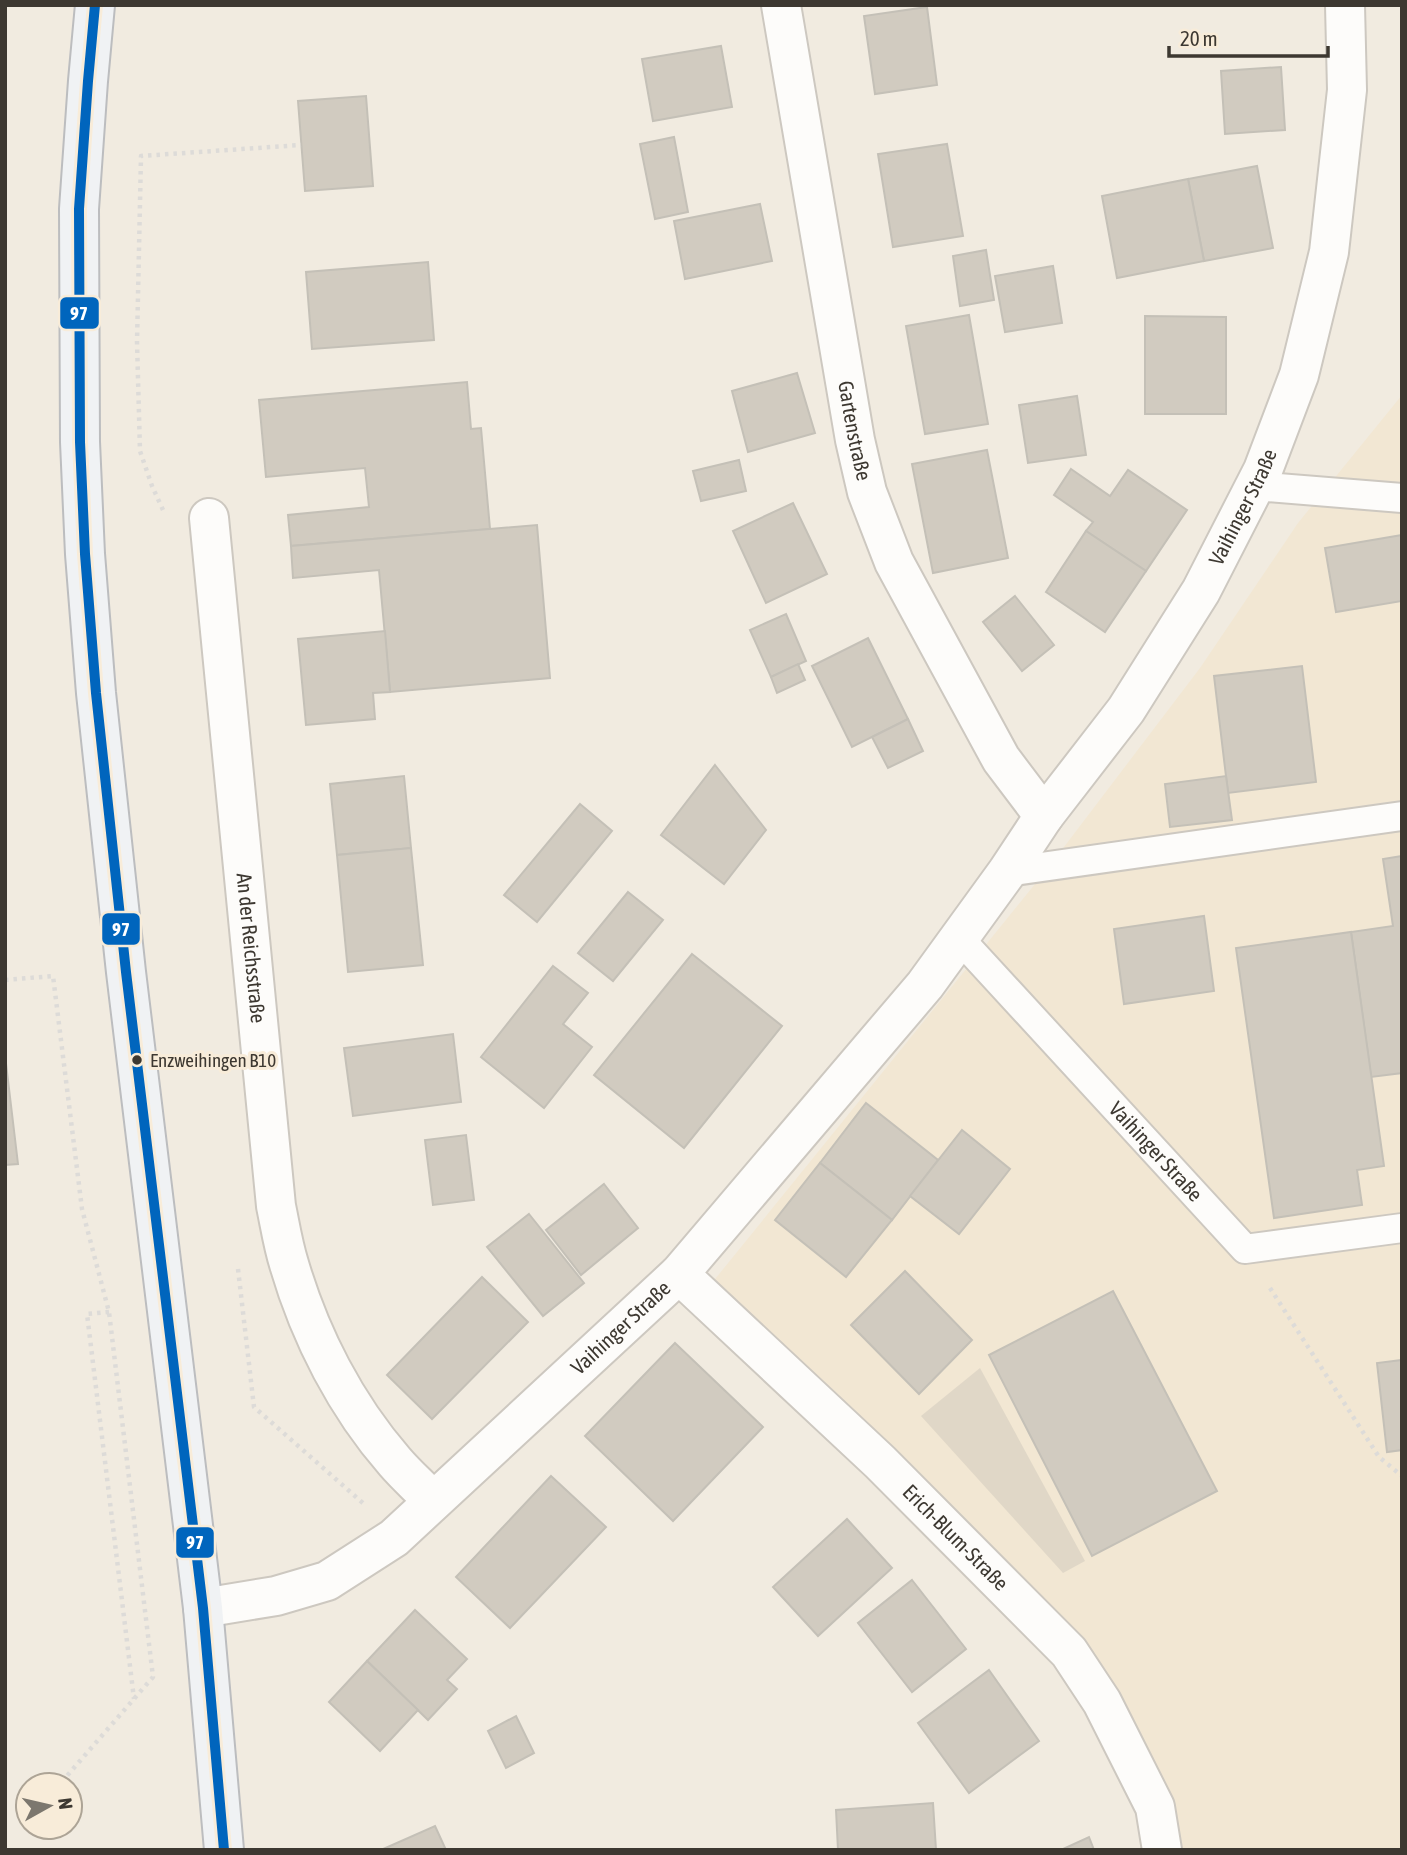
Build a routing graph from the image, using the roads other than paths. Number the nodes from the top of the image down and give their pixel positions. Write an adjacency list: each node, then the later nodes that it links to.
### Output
1 (95, 5): 14 (main road)
2 (781, 5): 7 (street, Gartenstraße)
3 (1345, 5): 4 (street, Vaihinger Straße)
4 (1254, 486): 5 (lane); 7 (street, Vaihinger Straße)
5 (1402, 498)
6 (209, 518): 13 (street, An der Reichsstraße)
7 (1044, 816): 9 (street, Vaihinger Straße)
8 (1402, 816): 9 (lane)
9 (1007, 872): 10 (street, Vaihinger Straße)
10 (960, 939): 11 (lane, Vaihinger Straße); 12 (street, Vaihinger Straße)
11 (1402, 1228)
12 (679, 1274): 13 (street, Vaihinger Straße); 16 (street, Erich-Blum-Straße)
13 (433, 1501): 14 (street, Vaihinger Straße)
14 (203, 1608): 15 (main road)
15 (224, 1850)
16 (1162, 1850)

